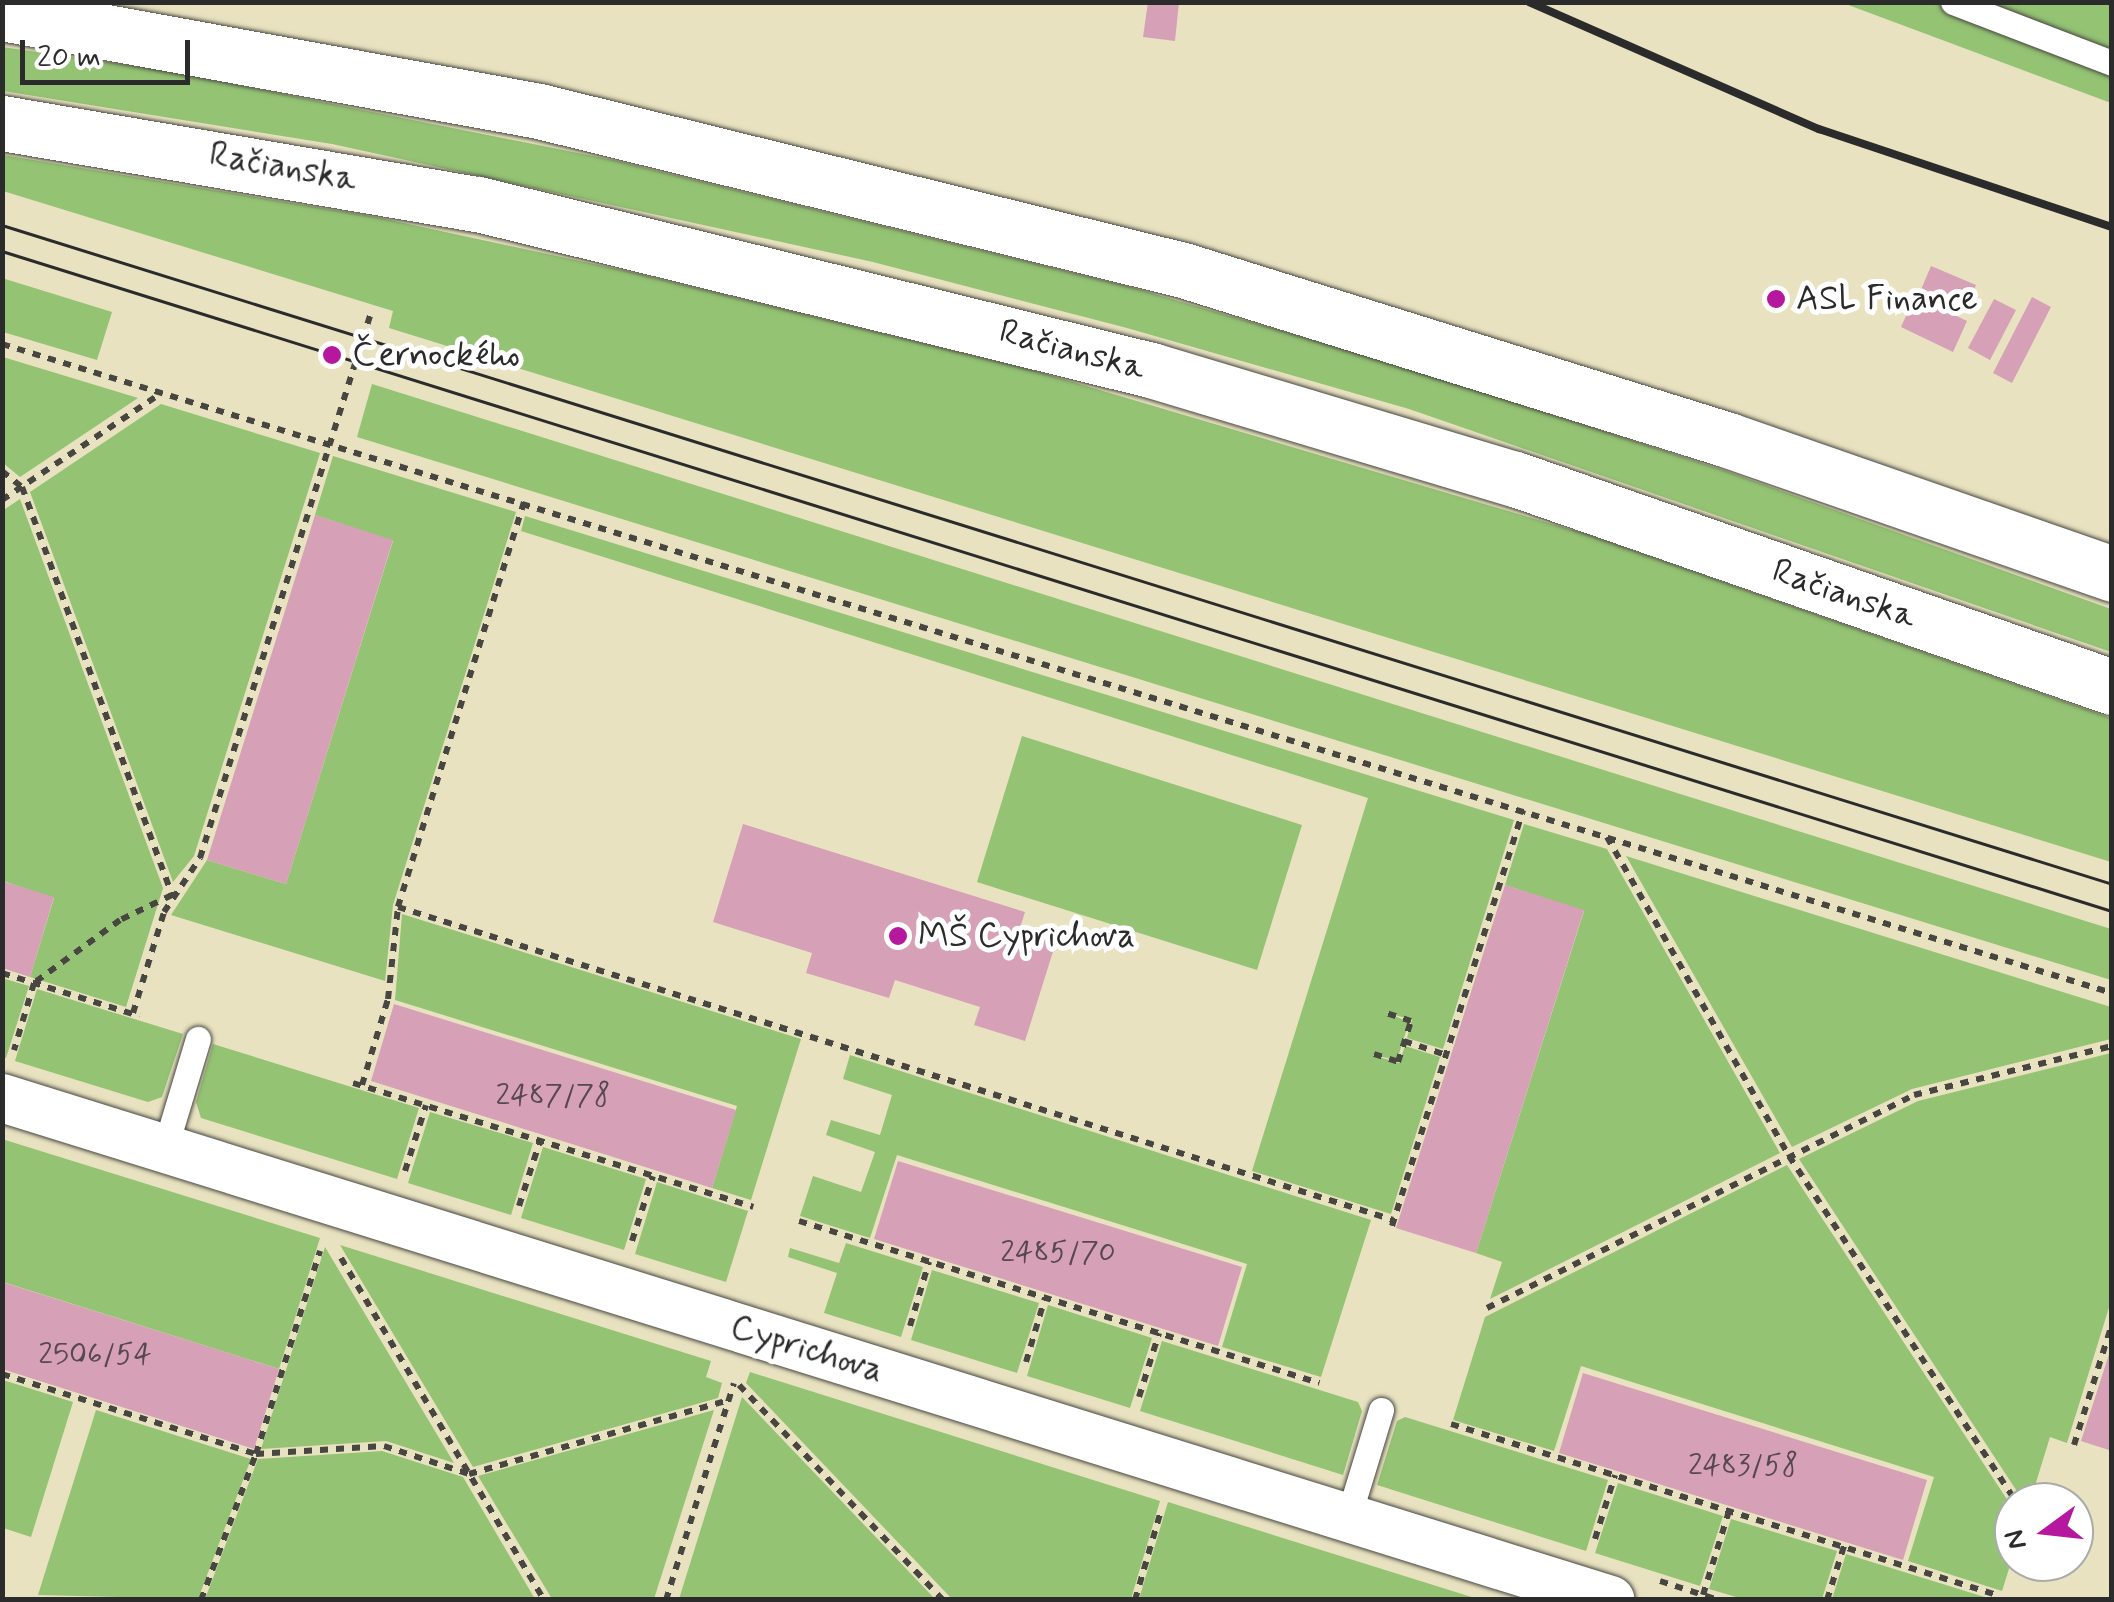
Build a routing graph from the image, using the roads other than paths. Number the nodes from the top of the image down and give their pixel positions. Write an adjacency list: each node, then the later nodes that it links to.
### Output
1 (1952, 2): 3 (lane)
2 (2, 13): 5 (main road)
3 (2112, 63)
4 (2, 123): 6 (main road, Račianska)
5 (2112, 574)
6 (2112, 688)
7 (198, 1039): 9 (lane)
8 (6, 1082): 9 (street, Cyprichova)
9 (165, 1148): 11 (street, Cyprichova)
10 (1381, 1410): 11 (lane)
11 (1348, 1518): 12 (street, Cyprichova)
12 (1600, 1579)

